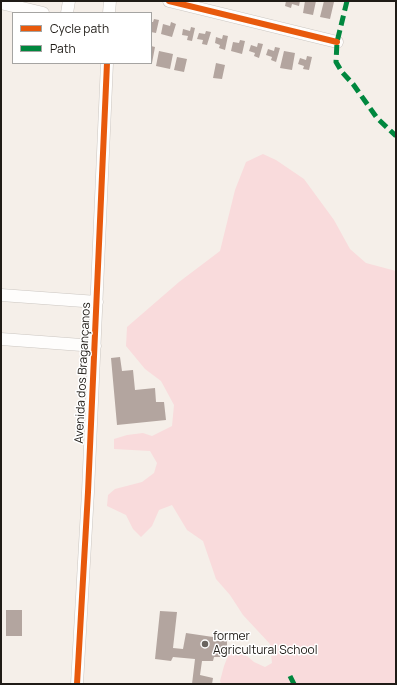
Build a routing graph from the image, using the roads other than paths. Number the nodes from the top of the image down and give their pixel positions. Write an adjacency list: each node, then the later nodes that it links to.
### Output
1 (69, 1): 6 (street)
2 (110, 1): 7 (street)
3 (169, 1): 8 (street)
4 (1, 2): 5 (street)
5 (39, 12)
6 (67, 12)
7 (110, 12)
8 (336, 42)
9 (107, 64): 11 (street, Avenida dos Bragançanos)
10 (1, 295): 11 (street)
11 (97, 302): 13 (street, Avenida dos Bragançanos)
12 (1, 340): 13 (street)
13 (95, 346): 14 (street, Avenida dos Bragançanos)
14 (76, 684)

